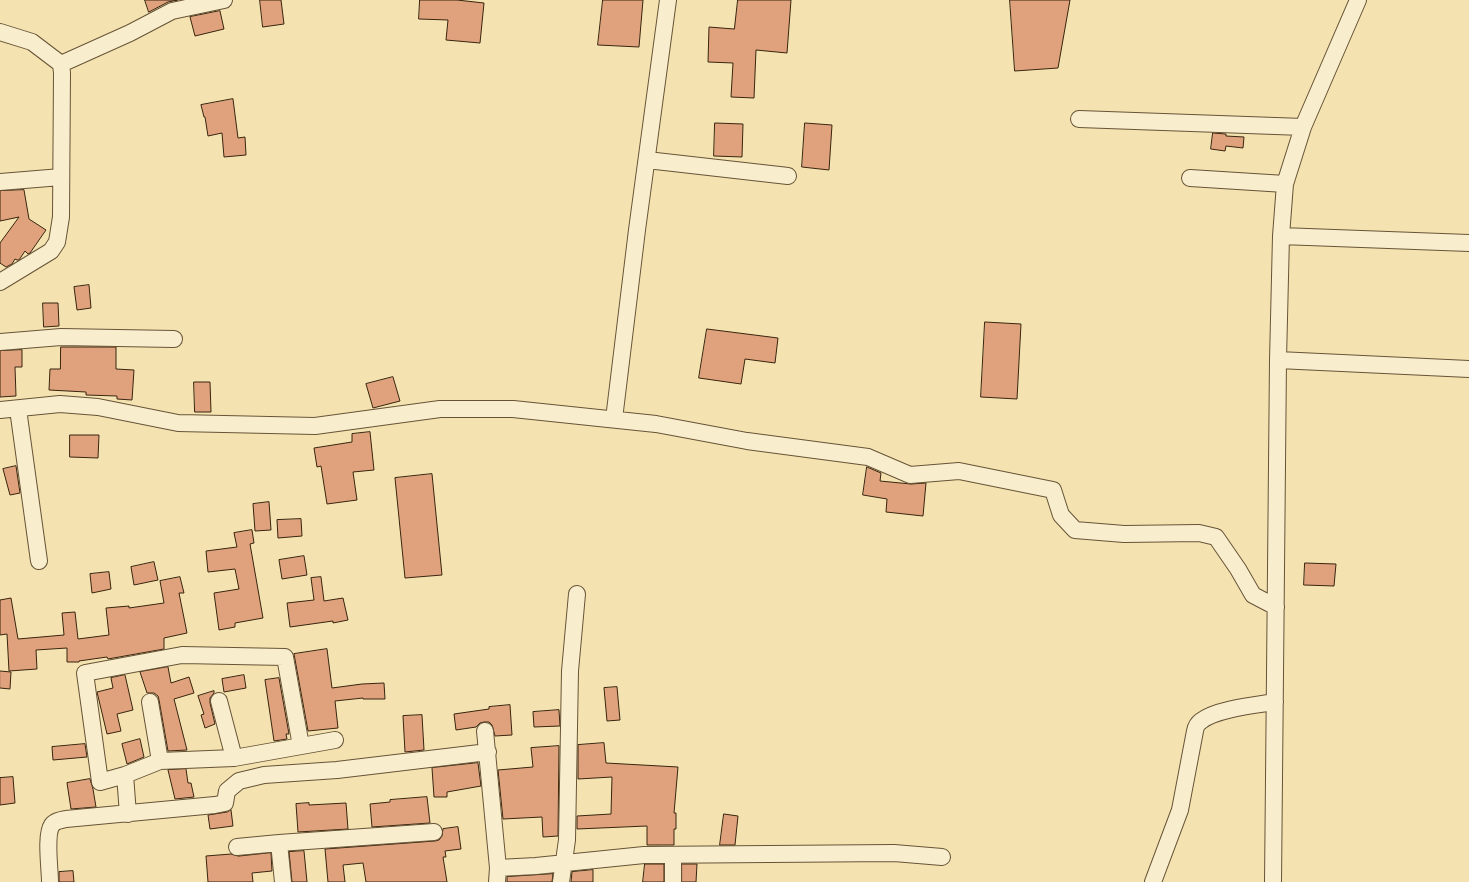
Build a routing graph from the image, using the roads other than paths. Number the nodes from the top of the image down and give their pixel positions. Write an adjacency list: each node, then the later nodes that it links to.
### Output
1 (224, 0): 5 (street)
2 (668, 0): 8 (street)
3 (1358, 0): 7 (street)
4 (0, 32): 5 (street)
5 (61, 64): 10 (street)
6 (1079, 119): 7 (street)
7 (1304, 127): 13 (street)
8 (647, 160): 9 (street); 23 (street)
9 (788, 176)
10 (61, 177): 12 (street); 16 (street)
11 (1190, 178): 13 (street)
12 (0, 182)
13 (1285, 184): 14 (street)
14 (1281, 236): 15 (street); 19 (street)
15 (1469, 243)
16 (0, 282)
17 (174, 339): 18 (street)
18 (0, 342)
19 (1278, 360): 20 (street); 26 (street)
20 (1469, 369)
21 (18, 408): 22 (street); 23 (street); 24 (street)
22 (0, 410)
23 (614, 420): 26 (street)
24 (39, 561)
25 (577, 594): 43 (street)
26 (1276, 607): 29 (street)
27 (219, 701): 34 (street)
28 (150, 702): 35 (street)
29 (1275, 702): 49 (street); 50 (street)
30 (485, 731): 33 (street)
31 (335, 740): 32 (street)
32 (301, 746): 34 (street); 36 (street)
33 (488, 752): 37 (street); 44 (street)
34 (234, 758): 35 (street)
35 (160, 761): 36 (street)
36 (125, 775): 37 (street)
37 (128, 814): 45 (street)
38 (434, 832): 39 (street)
39 (279, 843): 40 (street); 46 (street)
40 (237, 847)
41 (673, 855): 42 (street); 43 (street); 48 (street)
42 (942, 857)
43 (563, 864): 44 (street); 47 (street)
44 (498, 875)
45 (50, 882)
46 (283, 882)
47 (561, 882)
48 (673, 882)
49 (1153, 882)
50 (1274, 882)

